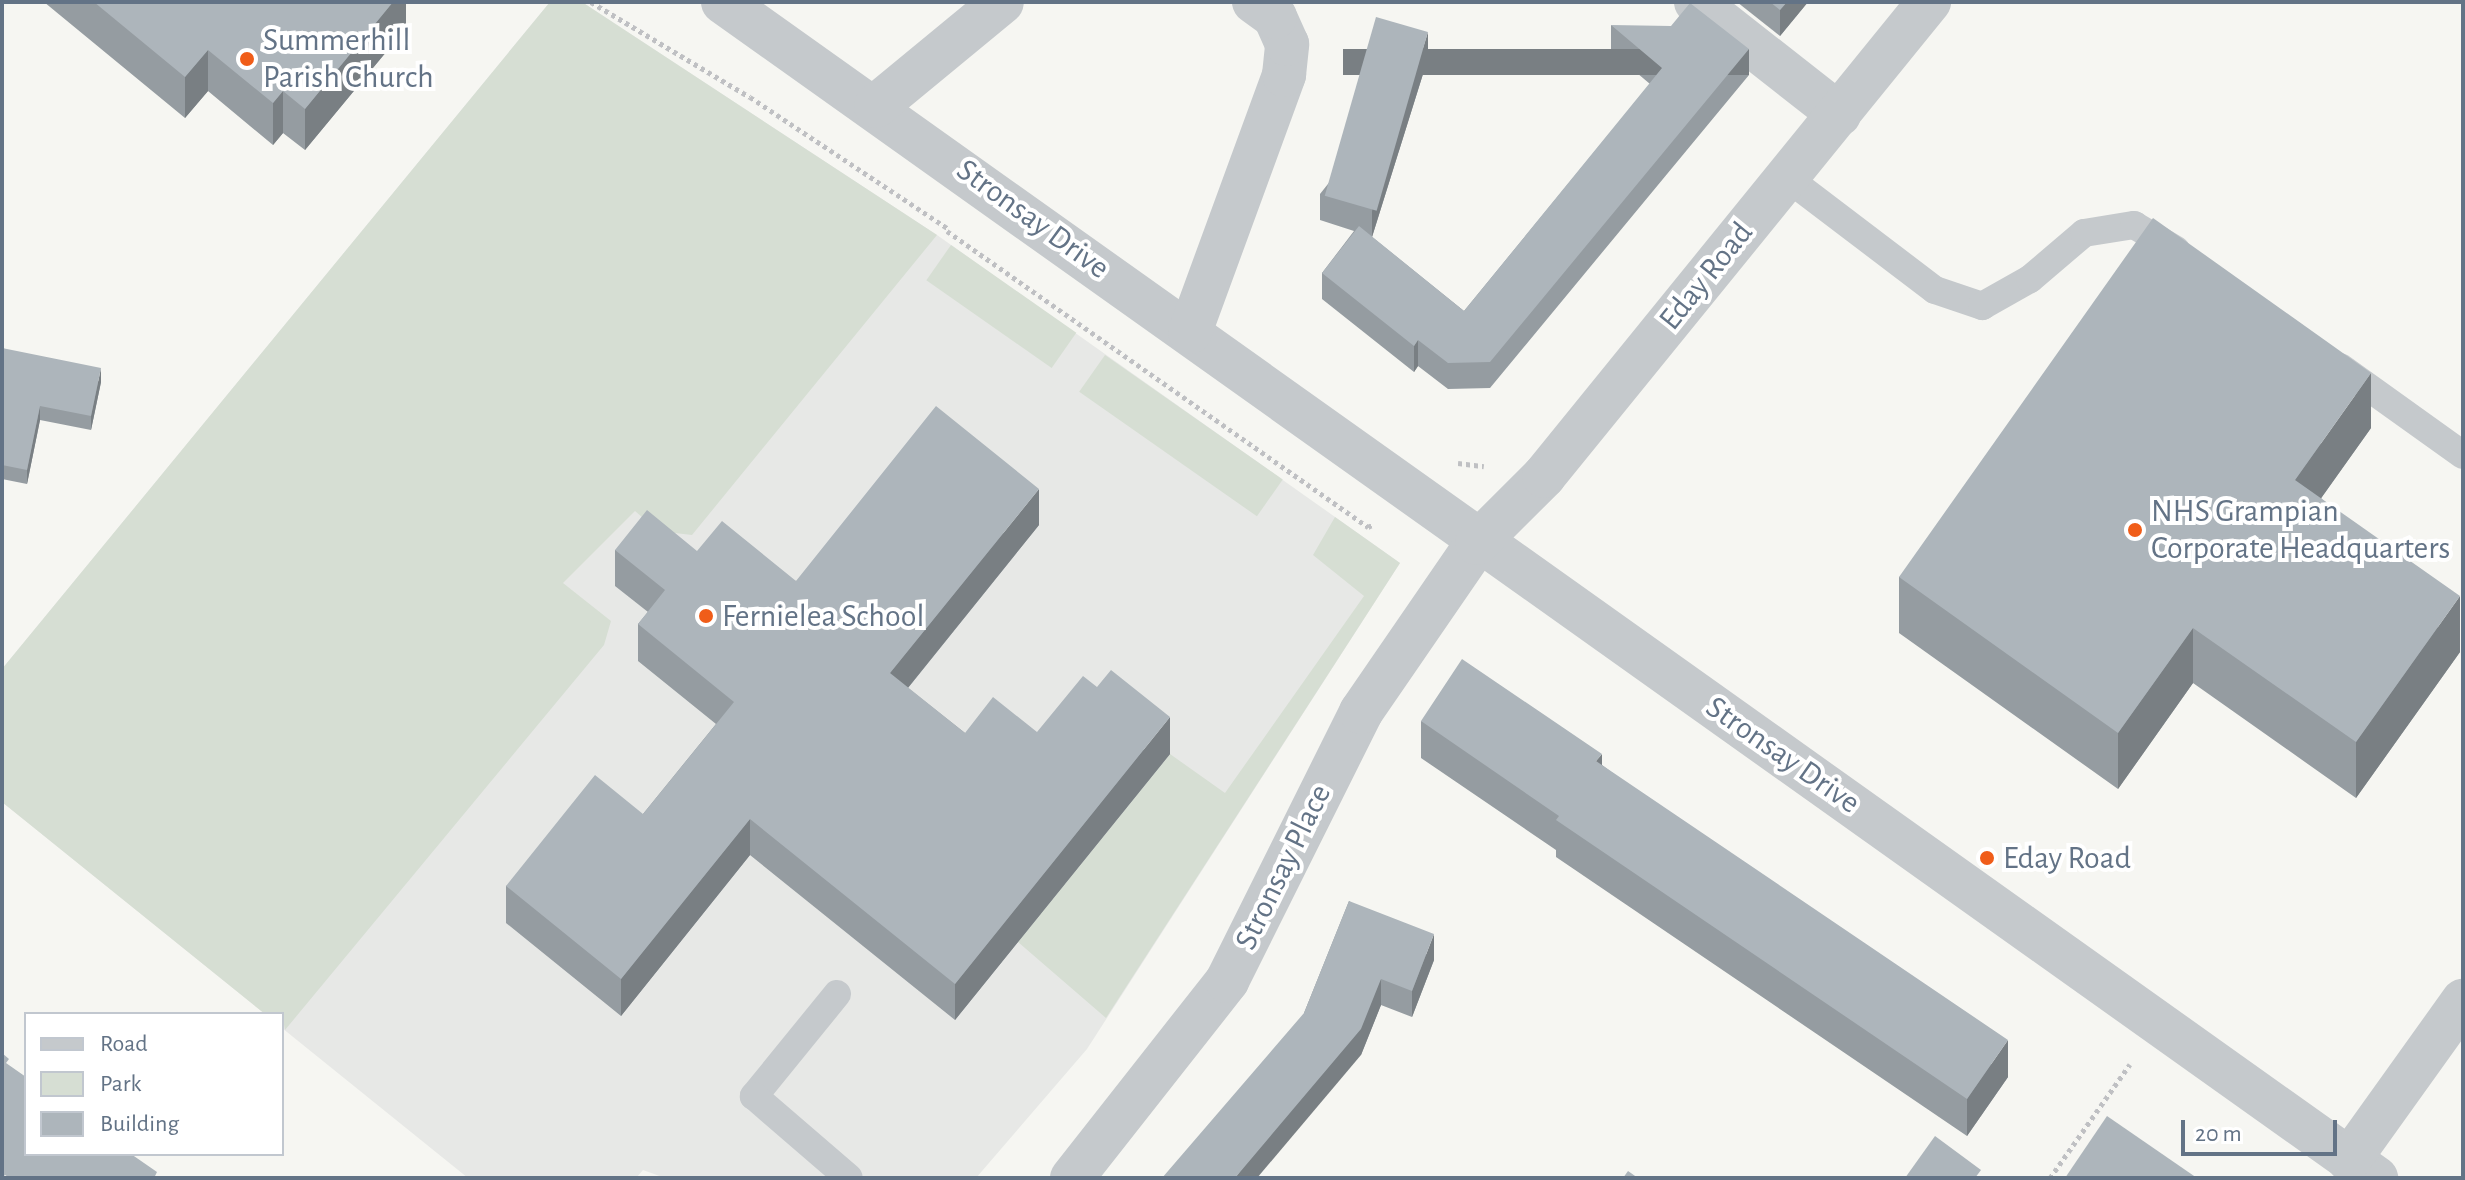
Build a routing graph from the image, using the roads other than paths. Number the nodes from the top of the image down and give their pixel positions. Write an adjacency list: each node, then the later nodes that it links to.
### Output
1 (723, 2): 6 (street, Stronsay Drive)
2 (1002, 2): 6 (street)
3 (1254, 2): 10 (street)
4 (1696, 2): 7 (street)
5 (1929, 2): 7 (street, Eday Road)
6 (876, 106): 10 (street, Stronsay Drive)
7 (1839, 114): 8 (street, Eday Road)
8 (1786, 177): 9 (lane); 13 (street, Eday Road)
9 (2205, 271)
10 (1190, 332): 13 (street, Stronsay Drive)
11 (2321, 353): 12 (lane)
12 (2463, 455)
13 (1477, 543): 16 (street, Stronsay Drive); 18 (street, Stronsay Place)
14 (837, 994): 17 (lane)
15 (2463, 1001): 16 (street)
16 (2362, 1169)
17 (849, 1178)
18 (1072, 1178)

